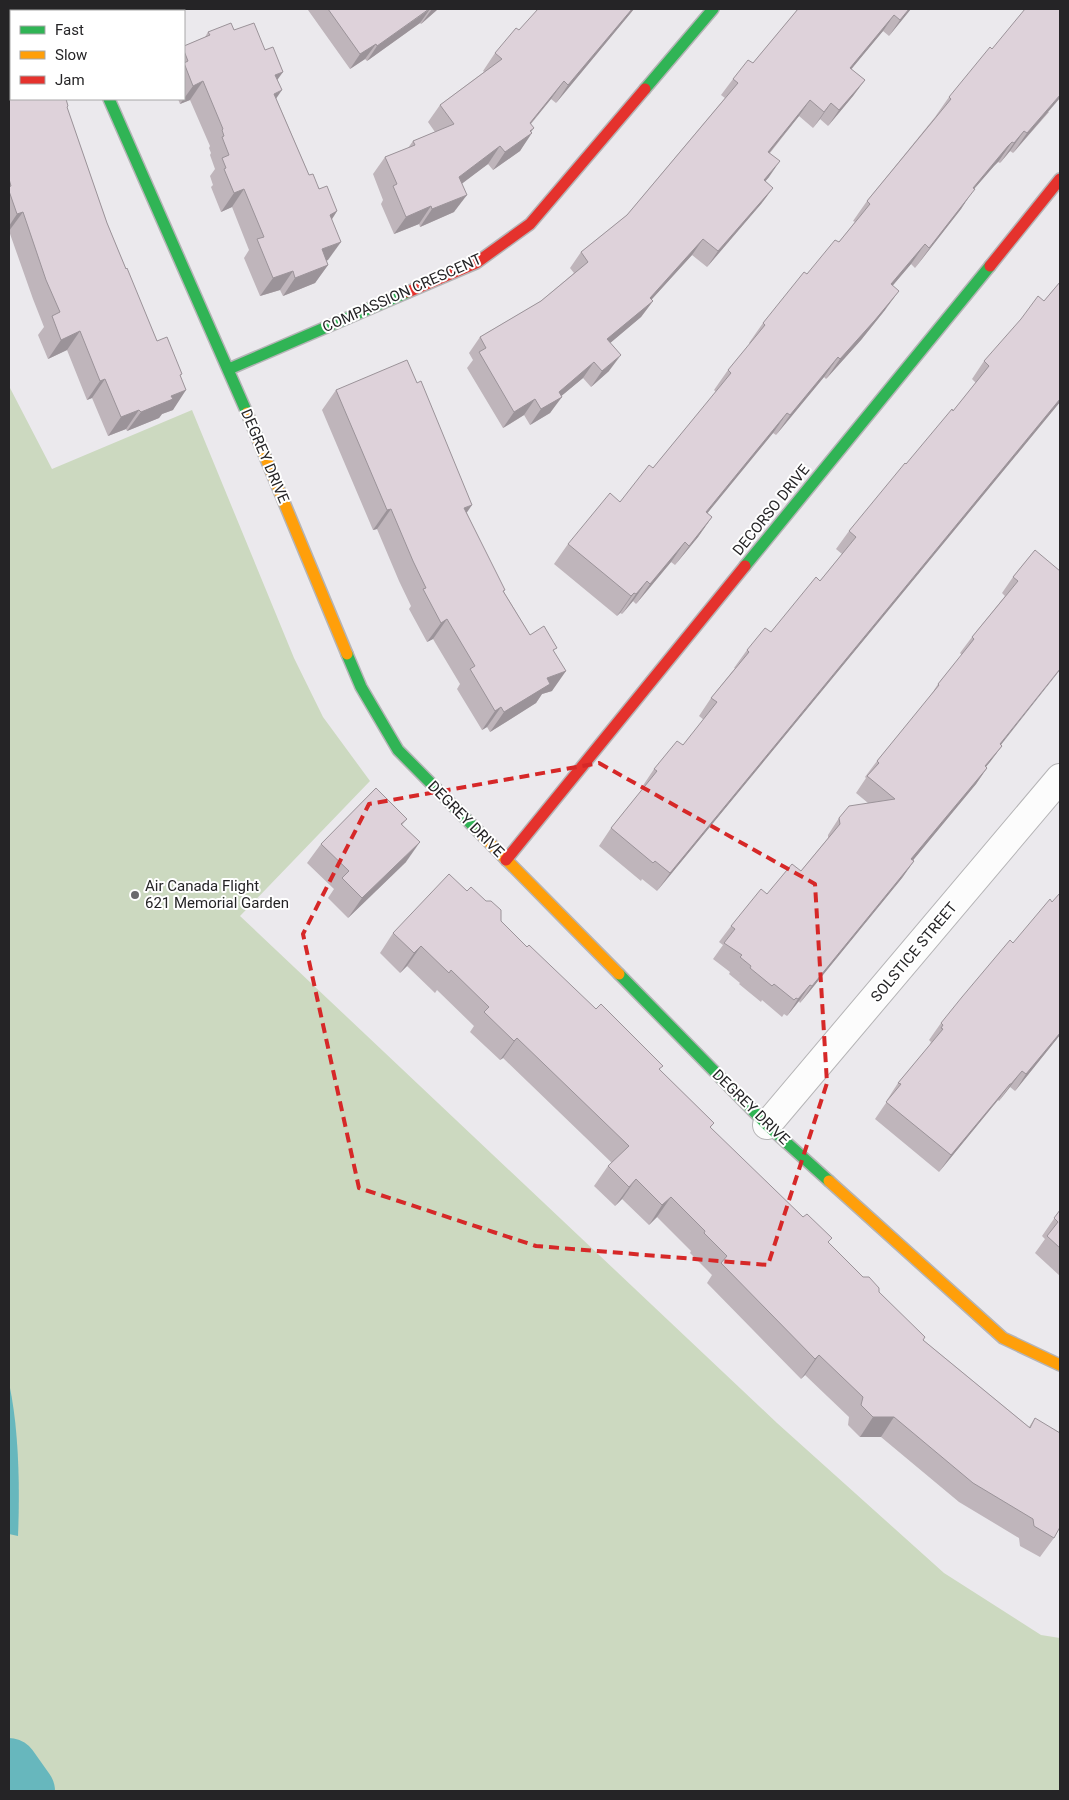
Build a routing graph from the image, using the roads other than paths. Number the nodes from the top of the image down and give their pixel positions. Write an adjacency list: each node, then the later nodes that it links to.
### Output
1 (712, 9): 4 (street, COMPASSION CRESCENT)
2 (109, 100): 4 (street, DEGREY DRIVE)
3 (1060, 179): 6 (street, DECORSO DRIVE)
4 (229, 369): 6 (street, DEGREY DRIVE)
5 (1060, 778): 7 (street, SOLSTICE STREET)
6 (506, 860): 7 (street, DEGREY DRIVE)
7 (767, 1125): 8 (street, DEGREY DRIVE)
8 (1060, 1365)

